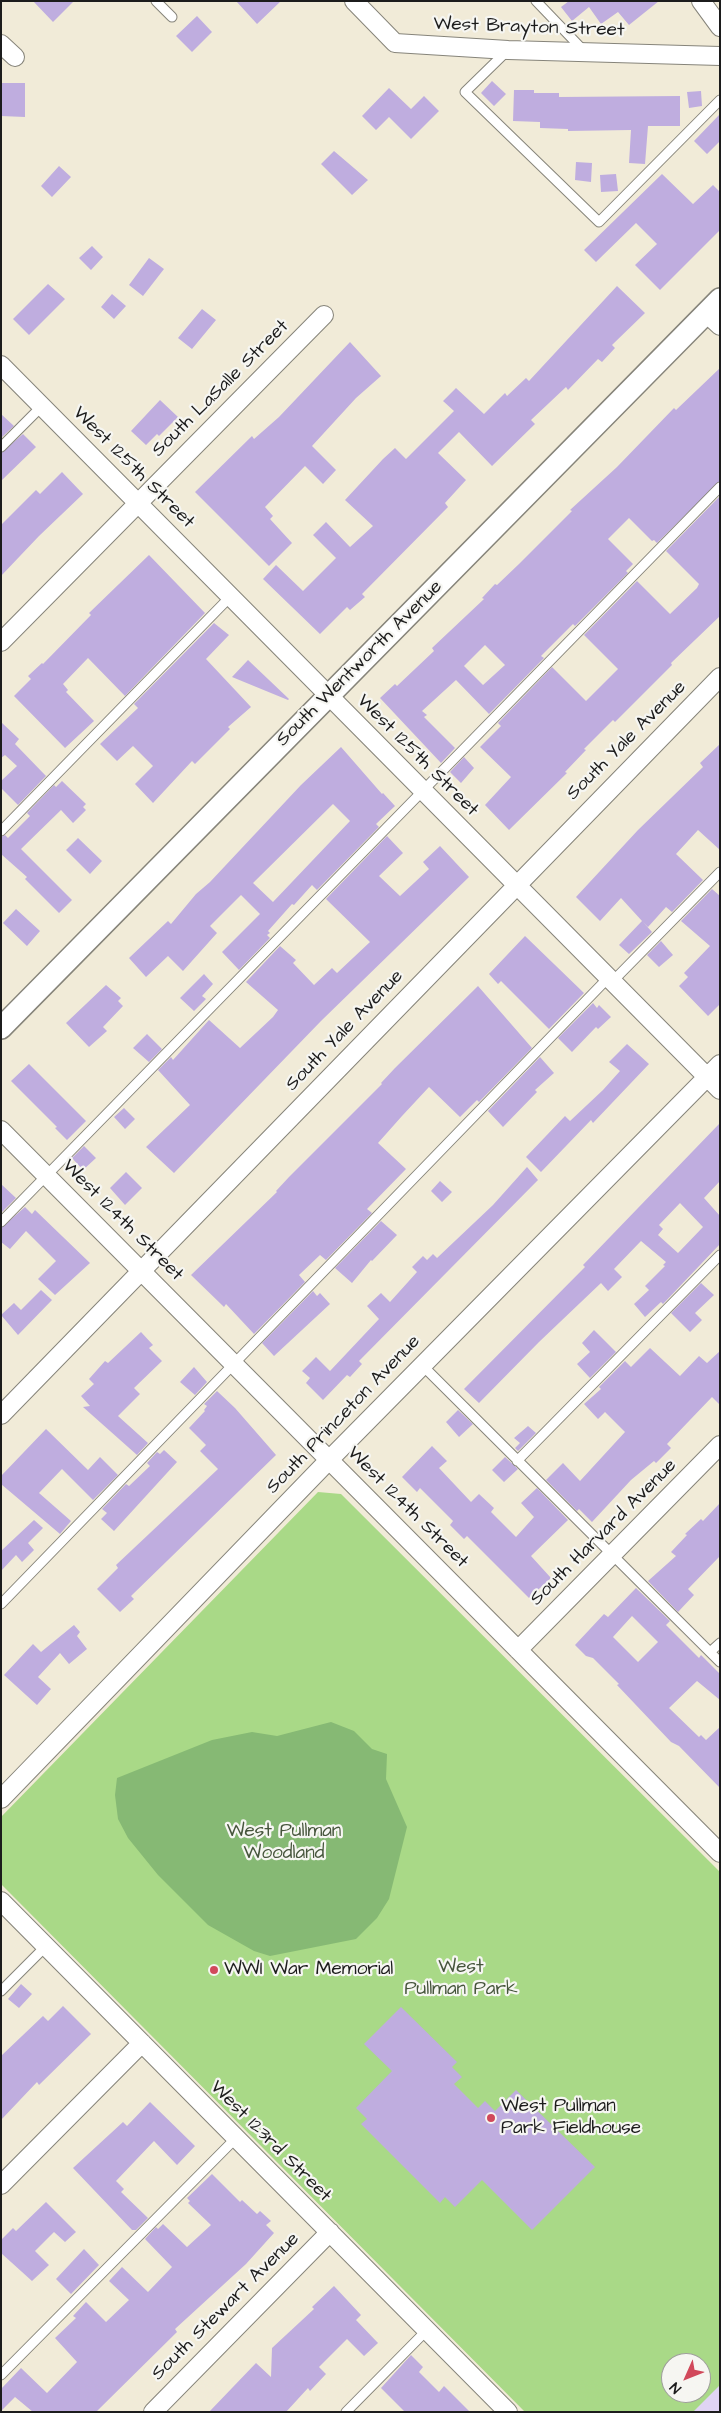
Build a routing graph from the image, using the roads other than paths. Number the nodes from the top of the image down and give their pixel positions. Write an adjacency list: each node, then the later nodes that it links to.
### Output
1 (156, 1): 5 (lane)
2 (354, 1): 8 (street, West Brayton Street)
3 (536, 1): 9 (lane)
4 (701, 1): 6 (street)
5 (172, 17)
6 (720, 26)
7 (1, 44): 11 (street)
8 (508, 50): 9 (street, West Brayton Street); 12 (lane)
9 (585, 52): 10 (street, West Brayton Street)
10 (720, 56)
11 (8, 57)
12 (720, 100)
13 (715, 313): 23 (street, South Wentworth Avenue)
14 (324, 315): 19 (street, South LaSalle Street)
15 (1, 365): 16 (street, West 125th Street)
16 (42, 406): 17 (lane); 19 (street, West 125th Street)
17 (1, 447)
18 (720, 487): 24 (lane)
19 (138, 503): 20 (street, West 125th Street); 21 (street, South LaSalle Street)
20 (230, 597): 23 (street, West 125th Street); 25 (lane)
21 (1, 642)
22 (720, 677): 27 (street, South Yale Avenue)
23 (328, 697): 24 (street, West 125th Street); 29 (street, South Wentworth Avenue)
24 (422, 791): 27 (street, West 125th Street); 34 (lane)
25 (1, 831)
26 (720, 872): 28 (lane)
27 (516, 885): 28 (street, West 125th Street); 37 (street, South Yale Avenue)
28 (610, 980): 31 (street, West 125th Street); 38 (lane)
29 (1, 1028)
30 (720, 1064): 31 (street, South Princeton Avenue)
31 (707, 1077): 32 (street, West 125th Street); 39 (street, South Princeton Avenue)
32 (720, 1090)
33 (1, 1130): 34 (street, West 124th Street)
34 (46, 1176): 35 (lane); 37 (street, West 124th Street)
35 (1, 1222)
36 (720, 1255): 43 (lane)
37 (142, 1272): 38 (street, West 124th Street); 40 (street, South Yale Avenue)
38 (234, 1365): 42 (street, West 124th Street); 45 (lane)
39 (422, 1365): 42 (street, South Princeton Avenue); 43 (lane)
40 (1, 1415)
41 (720, 1445): 44 (street, South Harvard Avenue)
42 (329, 1460): 47 (street, West 124th Street); 50 (street, South Princeton Avenue)
43 (518, 1461): 44 (lane)
44 (612, 1555): 47 (street, South Harvard Avenue); 48 (lane)
45 (1, 1604)
46 (720, 1643): 48 (lane)
47 (518, 1650): 51 (street, West 124th Street)
48 (710, 1652): 49 (lane)
49 (720, 1662)
50 (1, 1800)
51 (717, 1844)
52 (1, 1902): 53 (street, West 123rd Street)
53 (46, 1946): 54 (lane); 55 (street, West 123rd Street)
54 (1, 1991)
55 (142, 2043): 56 (street, West 123rd Street); 57 (street)
56 (236, 2138): 58 (street, West 123rd Street); 60 (lane)
57 (1, 2185)
58 (330, 2232): 59 (street, West 123rd Street); 61 (street, South Stewart Avenue)
59 (427, 2330): 62 (lane); 63 (street, West 123rd Street)
60 (1, 2375)
61 (153, 2412)
62 (346, 2412)
63 (508, 2412)

